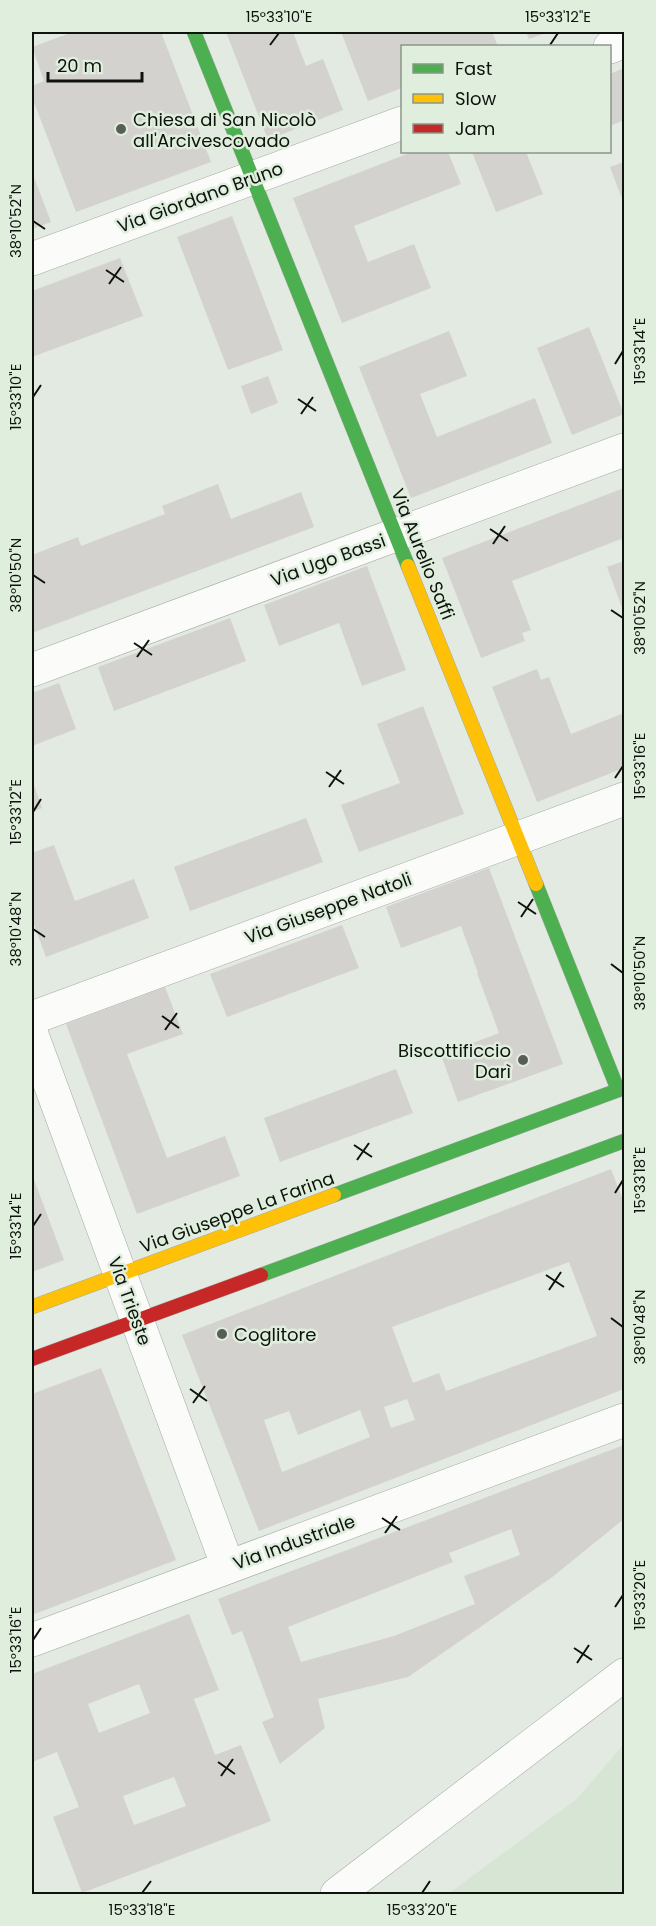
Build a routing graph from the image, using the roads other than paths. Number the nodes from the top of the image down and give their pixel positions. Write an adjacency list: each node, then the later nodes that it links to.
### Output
1 (194, 32): 3 (main road, Via Aurelio Saffi)
2 (401, 123): 3 (street, Via Giordano Bruno)
3 (253, 178): 4 (street, Via Giordano Bruno); 6 (main road, Via Aurelio Saffi)
4 (32, 259)
5 (624, 450): 6 (street, Via Ugo Bassi)
6 (396, 535): 7 (street, Via Ugo Bassi); 9 (main road, Via Aurelio Saffi)
7 (32, 670)
8 (624, 799): 9 (street, Via Giuseppe Natoli)
9 (518, 838): 10 (street, Via Giuseppe Natoli); 12 (main road, Via Aurelio Saffi)
10 (32, 1017)
11 (32, 1035): 14 (street, Via Trieste)
12 (621, 1089): 14 (main road, Via Giuseppe La Farina)
13 (624, 1141): 16 (main road)
14 (120, 1274): 15 (main road, Via Giuseppe La Farina); 16 (street, Via Trieste)
15 (32, 1307)
16 (137, 1320): 17 (main road); 19 (street, Via Trieste)
17 (32, 1359)
18 (624, 1420): 19 (street, Via Industriale)
19 (228, 1567): 20 (street, Via Industriale)
20 (32, 1640)
21 (624, 1674): 22 (street)
22 (337, 1894)

